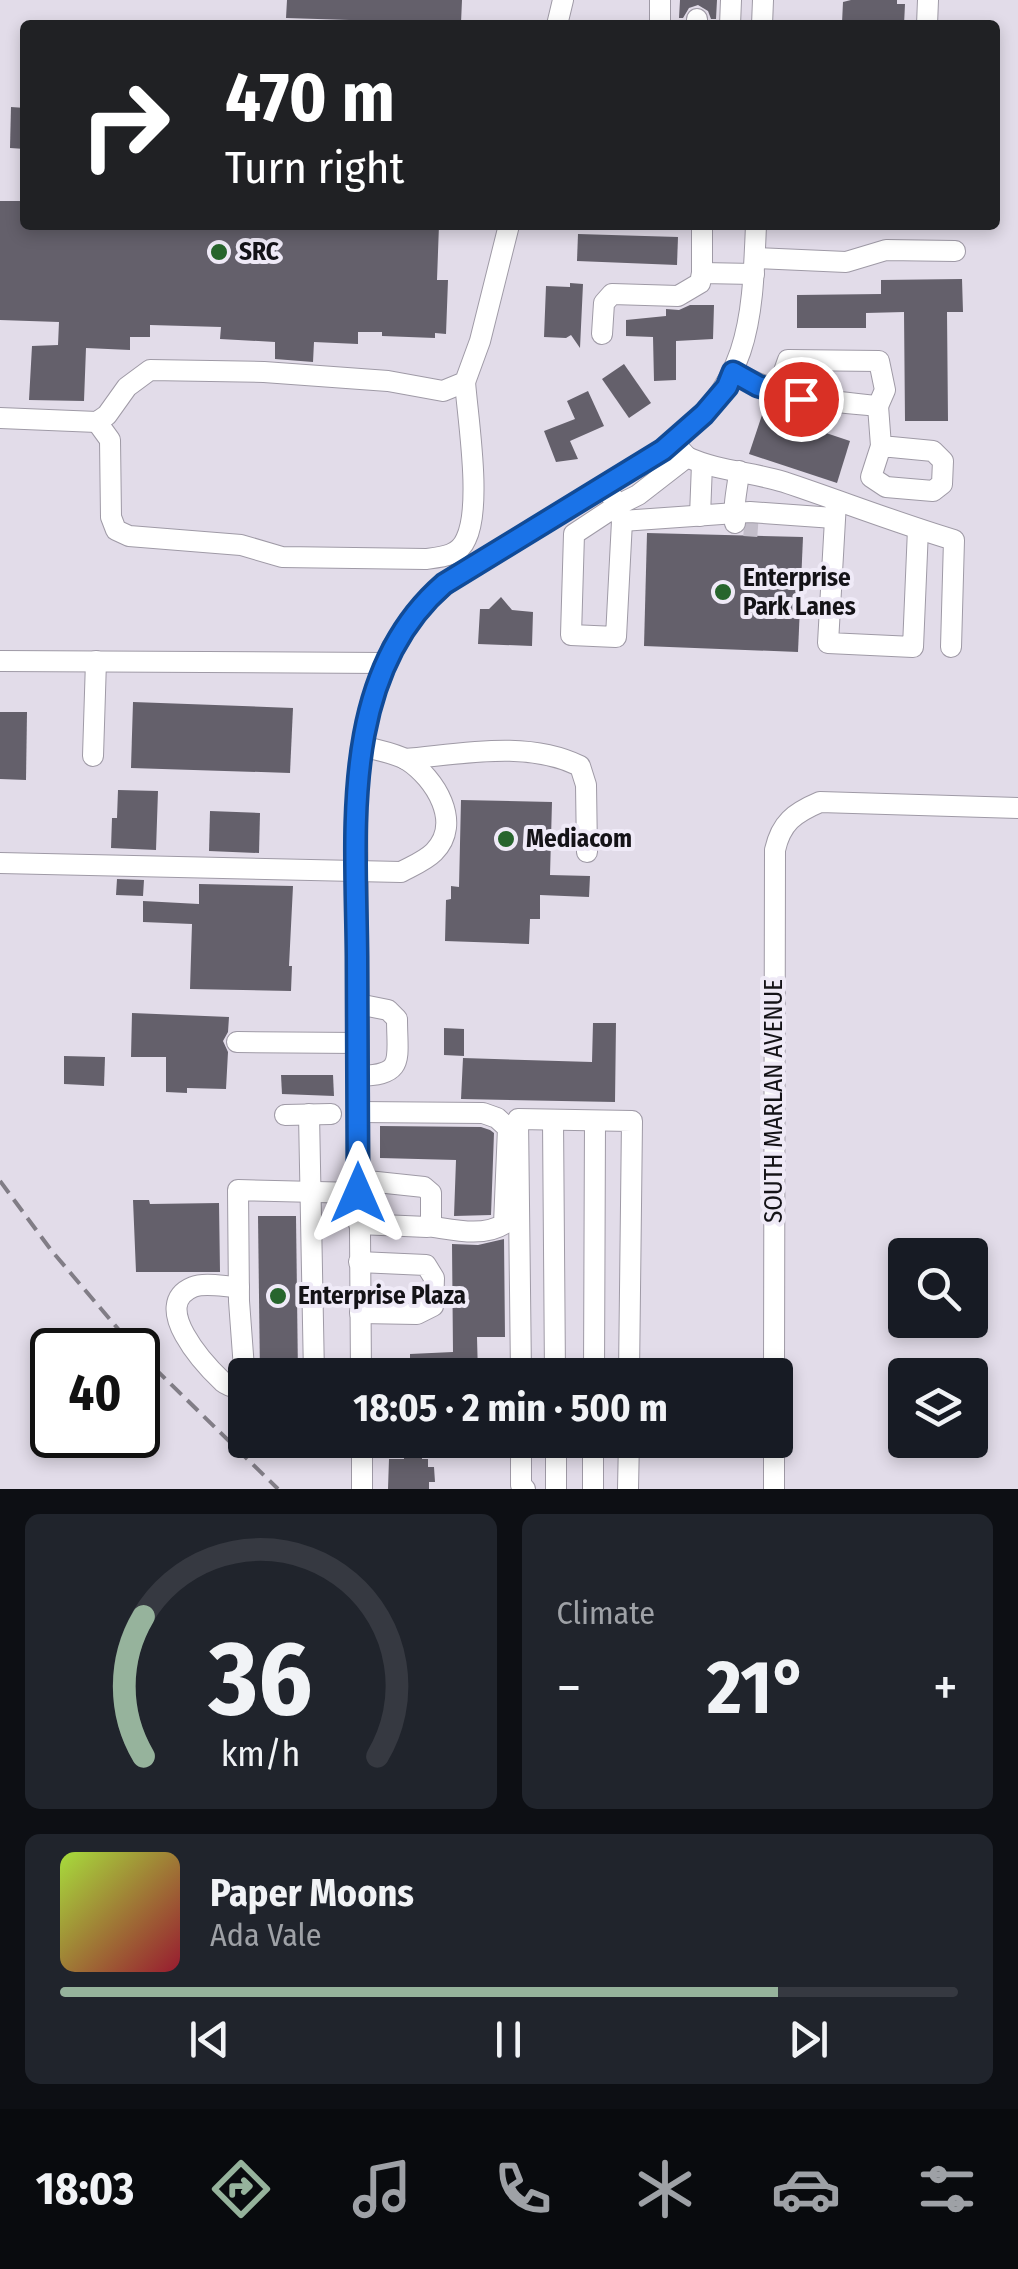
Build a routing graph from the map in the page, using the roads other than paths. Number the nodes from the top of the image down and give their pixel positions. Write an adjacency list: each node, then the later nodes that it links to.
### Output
1 (508, 230): 9 (street)
2 (702, 230): 6 (street)
3 (756, 230): 5 (street)
4 (955, 251): 5 (street)
5 (754, 266): 6 (street); 8 (street)
6 (702, 273): 7 (street)
7 (602, 334)
8 (733, 372): 10 (street); 15 (street)
9 (465, 382): 13 (street); 13 (street)
10 (777, 392): 11 (street); 11 (street)
11 (878, 406): 14 (street)
12 (0, 418): 13 (street)
13 (97, 422)
14 (882, 446)
15 (687, 454): 16 (street); 18 (street); 21 (street); 22 (street)
16 (739, 471): 17 (street); 23 (street)
17 (782, 482): 19 (street); 20 (street)
18 (604, 485): 21 (street); 28 (street)
19 (836, 510): 20 (street); 24 (street); 24 (street)
20 (780, 512): 23 (street); 23 (street)
21 (620, 513): 21 (street); 22 (street)
22 (700, 516): 23 (street)
23 (745, 522)
24 (918, 529): 25 (street)
25 (951, 647)
26 (0, 661): 27 (street)
27 (96, 662): 28 (street); 30 (street)
28 (385, 663): 29 (street)
29 (362, 746): 31 (street); 35 (street)
30 (93, 756)
31 (405, 759): 33 (street); 35 (street)
32 (1018, 808): 58 (street, SOUTH MARLAN AVENUE)
33 (586, 852)
34 (0, 863): 35 (street)
35 (357, 871): 36 (street)
36 (358, 1004): 38 (street); 39 (street)
37 (237, 1042): 38 (street)
38 (358, 1043): 39 (street)
39 (358, 1076): 40 (street)
40 (358, 1112): 44 (street); 47 (street)
41 (285, 1115): 45 (street)
42 (553, 1120): 43 (street); 54 (street); 55 (street)
43 (595, 1120): 56 (street); 57 (street)
44 (358, 1187): 45 (street); 46 (street); 47 (street)
45 (311, 1192): 49 (street); 52 (street)
46 (359, 1224): 47 (street); 48 (street)
47 (427, 1226)
48 (359, 1262): 50 (street); 50 (street)
49 (239, 1287): 51 (street); 59 (street)
50 (360, 1313): 53 (street)
51 (243, 1358)
52 (314, 1358)
53 (361, 1358)
54 (520, 1358)
55 (556, 1358)
56 (594, 1358)
57 (630, 1358)
58 (774, 1358)
59 (228, 1386)
60 (362, 1458): 66 (street)
61 (521, 1458): 67 (street)
62 (556, 1458): 68 (street)
63 (594, 1458): 69 (street)
64 (629, 1458): 70 (street)
65 (774, 1458): 71 (street)
66 (362, 1489)
67 (525, 1489)
68 (556, 1489)
69 (593, 1489)
70 (628, 1489)
71 (774, 1489)

